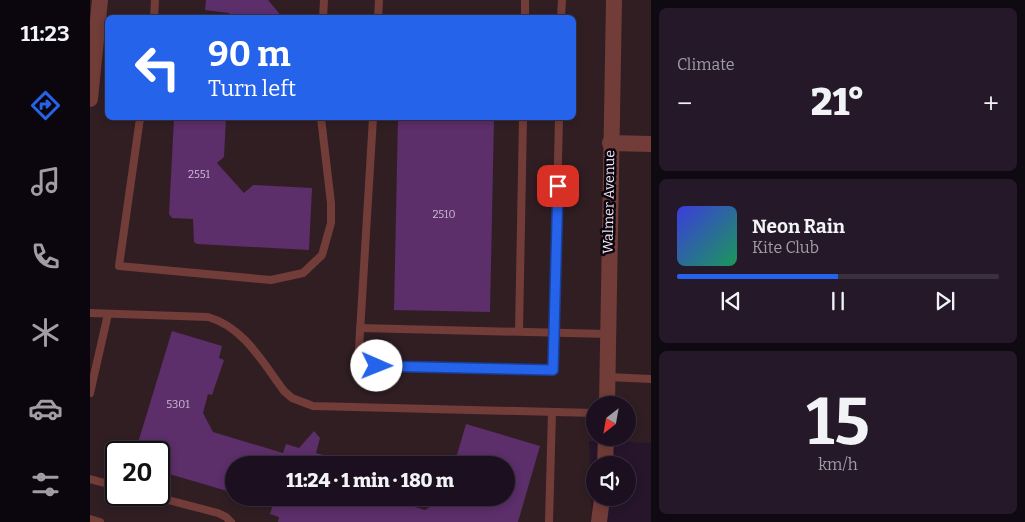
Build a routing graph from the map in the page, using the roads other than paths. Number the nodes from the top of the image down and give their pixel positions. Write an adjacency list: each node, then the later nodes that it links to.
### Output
1 (100, 0): 13 (street)
2 (155, 0): 8 (lane)
3 (324, 0): 9 (lane)
4 (379, 0): 10 (lane)
5 (525, 0): 11 (lane)
6 (562, 0): 12 (lane)
7 (614, 0): 20 (street, Walmer Avenue)
8 (154, 15)
9 (323, 15)
10 (378, 15)
11 (525, 15)
12 (562, 15)
13 (102, 36): 14 (street)
14 (90, 99)
15 (140, 120): 16 (lane)
16 (321, 120)
17 (373, 120): 24 (lane)
18 (523, 120): 25 (lane)
19 (559, 120): 26 (lane)
20 (610, 143): 21 (street); 27 (street, Walmer Avenue)
21 (651, 144)
22 (90, 313): 23 (lane)
23 (108, 314): 30 (lane); 32 (lane)
24 (360, 328): 25 (lane); 26 (lane)
25 (519, 331): 26 (lane)
26 (554, 331): 27 (lane)
27 (608, 334): 28 (street, Walmer Avenue)
28 (608, 377): 29 (lane); 31 (street, Walmer Avenue)
29 (651, 379)
30 (90, 393)
31 (607, 396)
32 (552, 412): 33 (lane); 41 (lane)
33 (586, 413)
34 (90, 479): 35 (lane)
35 (105, 483)
36 (170, 501): 40 (lane)
37 (601, 506): 42 (street)
38 (90, 519): 39 (lane)
39 (100, 522)
40 (230, 522)
41 (549, 522)
42 (599, 522)

